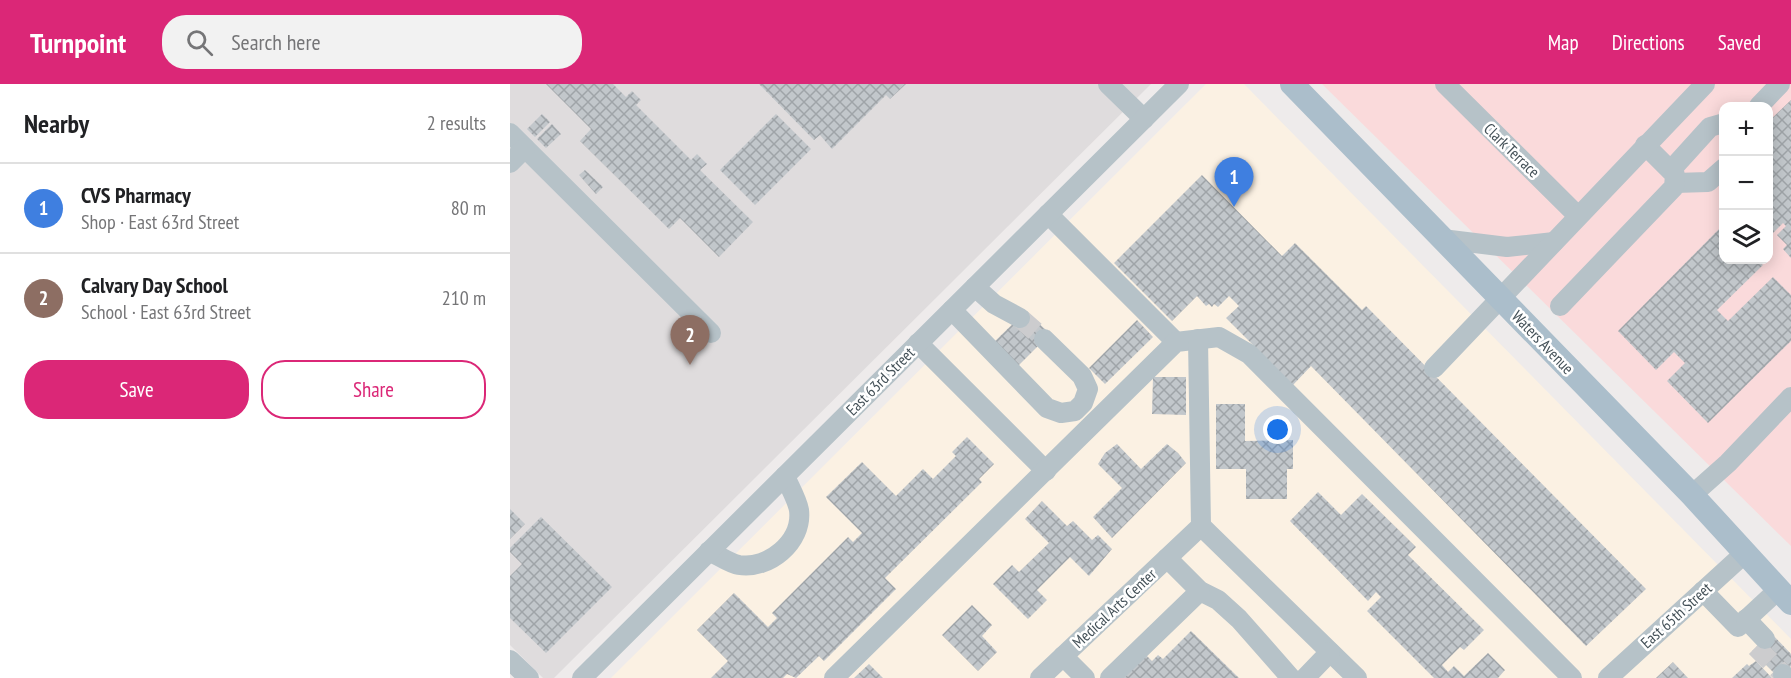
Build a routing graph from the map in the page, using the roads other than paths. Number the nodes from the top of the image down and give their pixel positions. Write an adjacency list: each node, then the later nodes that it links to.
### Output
1 (1108, 84): 8 (street)
2 (1179, 84): 8 (street, East 63rd Street)
3 (1292, 84): 18 (main road, Waters Avenue)
4 (1445, 84): 17 (street, Clark Terrace)
5 (1705, 84): 11 (street)
6 (1780, 84): 7 (street)
7 (1763, 102)
8 (1144, 119): 16 (street, East 63rd Street)
9 (1719, 124): 15 (street)
10 (510, 133): 12 (street)
11 (1645, 145): 15 (street); 17 (street)
12 (525, 148): 13 (street); 25 (street)
13 (510, 163)
14 (1719, 172): 15 (street)
15 (1673, 177): 22 (street)
16 (1048, 214): 20 (street, East 63rd Street); 28 (street)
17 (1578, 216): 19 (street)
18 (1442, 238): 19 (street); 21 (main road, Waters Avenue)
19 (1554, 242): 21 (street)
20 (975, 287): 23 (street, East 63rd Street); 24 (street)
21 (1501, 299): 30 (street); 34 (main road, Waters Avenue)
22 (1560, 306)
23 (952, 310): 26 (street); 29 (street, East 63rd Street)
24 (1020, 318)
25 (711, 333)
26 (1044, 339)
27 (1198, 339): 28 (street); 35 (street); 56 (street)
28 (1176, 342): 32 (street)
29 (918, 343): 32 (street); 33 (street, East 63rd Street)
30 (1434, 368)
31 (1791, 397): 34 (street)
32 (1046, 471): 49 (street)
33 (785, 476): 36 (street, East 63rd Street); 36 (street)
34 (1692, 495): 37 (main road, Waters Avenue)
35 (1201, 526): 38 (street); 44 (street)
36 (709, 551): 48 (street, East 63rd Street)
37 (1745, 553): 40 (street, East 65th Street); 41 (main road, Waters Avenue)
38 (1167, 558): 39 (street, Medical Arts Center); 45 (street, Medical Arts Center)
39 (1200, 591): 52 (street); 53 (street, Medical Arts Center)
40 (1703, 591): 42 (street); 57 (street, East 65th Street)
41 (1785, 596): 42 (street)
42 (1742, 623): 43 (street)
43 (1760, 643)
44 (1330, 652): 54 (street); 55 (street)
45 (1063, 656): 50 (street, Medical Arts Center); 51 (street)
46 (510, 660): 47 (street)
47 (529, 678)
48 (582, 678)
49 (834, 678)
50 (1040, 678)
51 (1085, 678)
52 (1110, 678)
53 (1291, 678)
54 (1305, 678)
55 (1357, 678)
56 (1572, 678)
57 (1608, 678)

